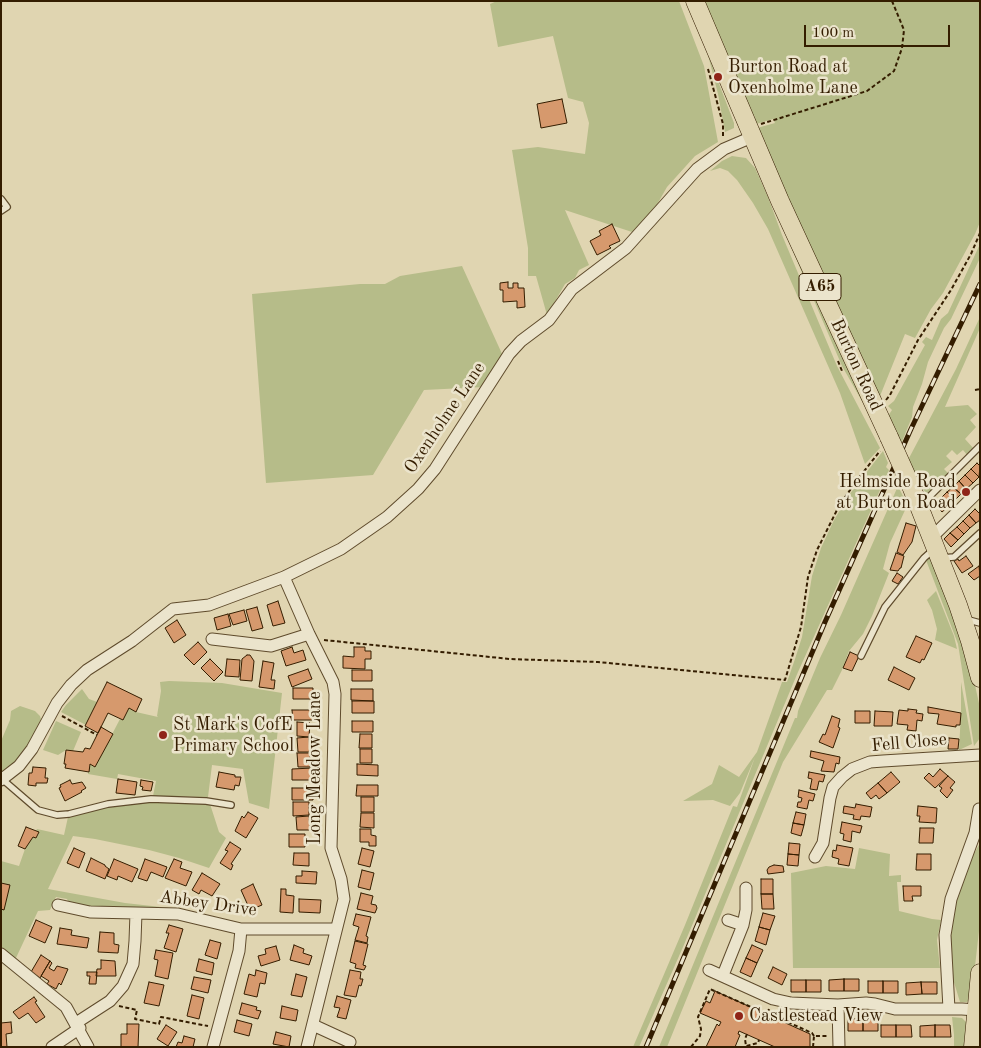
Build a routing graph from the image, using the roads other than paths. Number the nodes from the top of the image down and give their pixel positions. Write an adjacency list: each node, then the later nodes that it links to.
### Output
1 (695, 1): 2 (main road, Burton Road / A65)
2 (750, 133): 7 (main road, Burton Road / A65, bridge); 10 (street, Oxenholme Lane)
3 (1, 199): 4 (lane)
4 (1, 211)
5 (980, 446): 7 (lane)
6 (980, 490): 9 (street)
7 (919, 507): 9 (main road, Burton Road / A65)
8 (980, 532): 9 (lane)
9 (936, 548): 11 (main road, Burton Road / A65); 14 (lane)
10 (284, 577): 12 (street, Long Meadow Lane); 17 (street, Oxenholme Lane)
11 (976, 622): 15 (main road, Burton Road / A65)
12 (310, 637): 13 (street); 27 (street, Long Meadow Lane)
13 (212, 639)
14 (860, 656)
15 (979, 671)
16 (980, 755): 20 (street, Fell Close)
17 (2, 779): 18 (lane)
18 (231, 805)
19 (979, 809): 33 (street)
20 (815, 857)
21 (746, 888): 25 (street)
22 (58, 905): 23 (street, Abbey Drive)
23 (136, 913): 26 (street, Abbey Drive); 36 (street, Abbey Drive)
24 (728, 920): 25 (street)
25 (743, 925): 31 (street)
26 (241, 929): 27 (street, Abbey Drive); 40 (street)
27 (336, 930): 35 (street, Long Meadow Lane)
28 (1, 954): 36 (street)
29 (709, 970): 31 (street)
30 (980, 973): 34 (main road)
31 (723, 976): 32 (street)
32 (838, 1005): 33 (street); 42 (street)
33 (949, 1009): 34 (street)
34 (976, 1010): 43 (main road)
35 (313, 1025): 37 (street); 41 (street, Long Meadow Lane)
36 (78, 1026): 38 (street, Abbey Drive); 39 (street)
37 (350, 1042)
38 (52, 1047)
39 (88, 1047)
40 (213, 1047)
41 (307, 1047)
42 (838, 1047)
43 (972, 1047)

